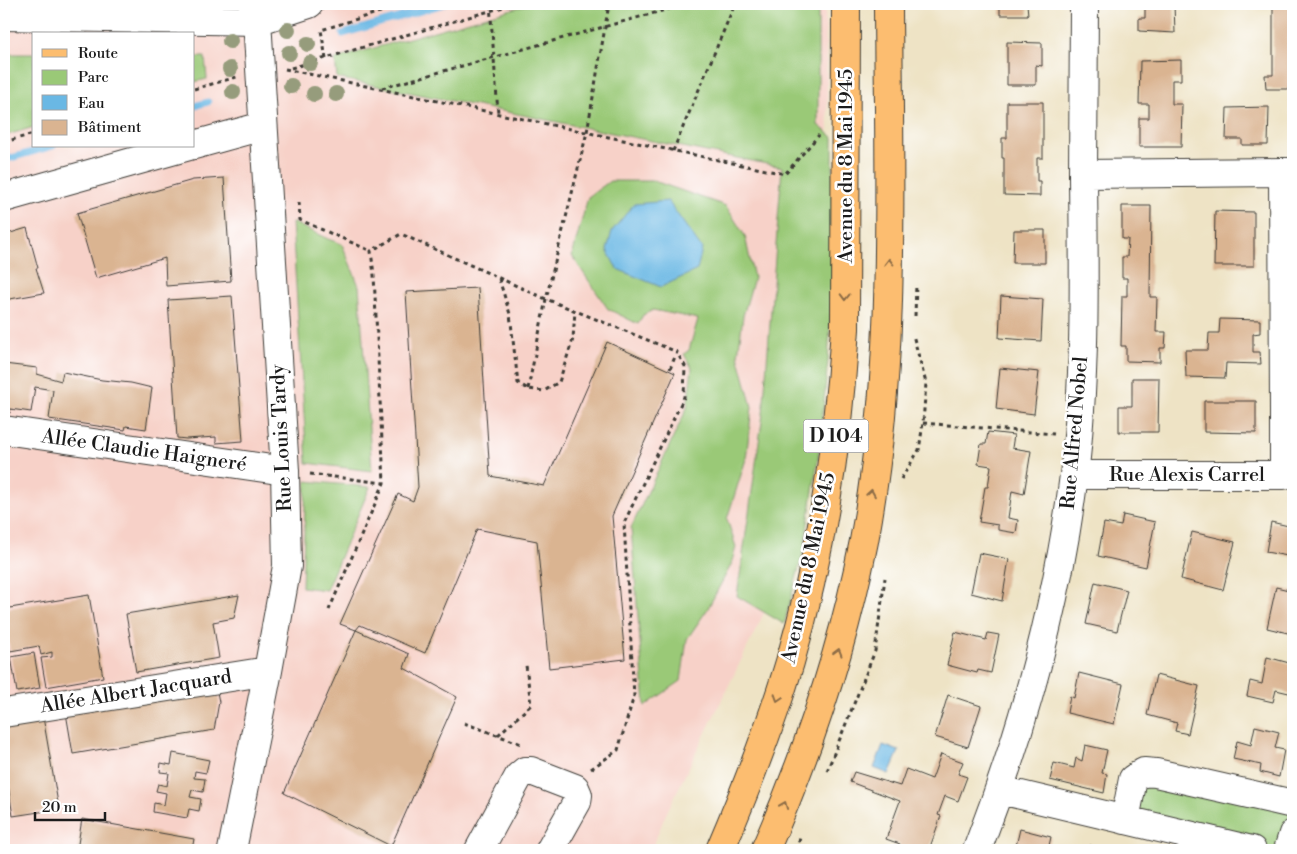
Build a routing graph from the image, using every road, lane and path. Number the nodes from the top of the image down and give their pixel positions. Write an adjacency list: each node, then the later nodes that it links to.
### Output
1 (309, 4): 12 (street)
2 (406, 4): 15 (path)
3 (490, 4): 11 (path)
4 (514, 4): 11 (path)
5 (609, 4): 14 (path)
6 (687, 4): 14 (path)
7 (735, 4): 29 (path)
8 (846, 4): 66 (main road, Avenue du 8 Mai 1945 / D 104, one-way to 66)
9 (888, 4): 67 (main road, D 104, one-way to 9)
10 (1084, 4): 31 (street, Rue Alfred Nobel)
11 (490, 11): 15 (path); 16 (path)
12 (256, 12): 13 (street); 18 (street, Rue Louis Tardy)
13 (4, 16)
14 (606, 26): 16 (path); 24 (path)
15 (326, 58): 17 (path)
16 (493, 58): 19 (path); 21 (path)
17 (289, 69): 18 (path); 19 (path)
18 (260, 70): 20 (path); 22 (street, Rue Louis Tardy)
19 (380, 88): 21 (path)
20 (195, 89)
21 (498, 113): 24 (path)
22 (263, 126): 27 (street); 46 (street, Rue Louis Tardy)
23 (824, 129): 29 (path)
24 (587, 132): 29 (path); 36 (path)
25 (32, 135): 26 (path)
26 (4, 142)
27 (195, 145)
28 (183, 148): 32 (street)
29 (673, 151)
30 (1288, 172): 31 (street); 42 (street, Rue Alexis Carrel)
31 (1083, 174): 45 (street, Rue Alfred Nobel)
32 (4, 198)
33 (299, 202): 34 (path)
34 (372, 251): 35 (path); 49 (path)
35 (499, 278): 36 (path); 41 (path)
36 (546, 299): 37 (path); 41 (path)
37 (574, 311): 39 (path); 41 (path)
38 (913, 335): 43 (path)
39 (677, 352): 40 (path); 58 (path)
40 (670, 369)
41 (528, 389)
42 (1288, 410): 48 (street, Rue Alexis Carrel)
43 (923, 423): 45 (path); 50 (path)
44 (4, 430): 46 (street, Allée Claudie Haigneré)
45 (1077, 436): 47 (street, Rue Alfred Nobel)
46 (285, 471): 49 (path); 53 (street, Rue Louis Tardy)
47 (1074, 475): 48 (street, Rue Alexis Carrel); 59 (street, Rue Alfred Nobel)
48 (1289, 475)
49 (384, 483): 51 (path)
50 (897, 486)
51 (329, 610)
52 (526, 665): 56 (path)
53 (268, 670): 54 (street, Allée Albert Jacquard); 63 (street, Rue Louis Tardy)
54 (4, 714)
55 (464, 723): 56 (path)
56 (498, 735): 57 (path)
57 (532, 748)
58 (584, 766)
59 (1000, 790): 61 (street); 68 (street, Rue Alfred Nobel)
60 (1293, 804): 61 (street)
61 (1125, 820): 69 (street)
62 (1293, 834): 70 (street)
63 (232, 850)
64 (478, 850): 65 (street)
65 (550, 850)
66 (720, 850)
67 (765, 850)
68 (977, 850)
69 (1252, 850)
70 (1288, 850)

